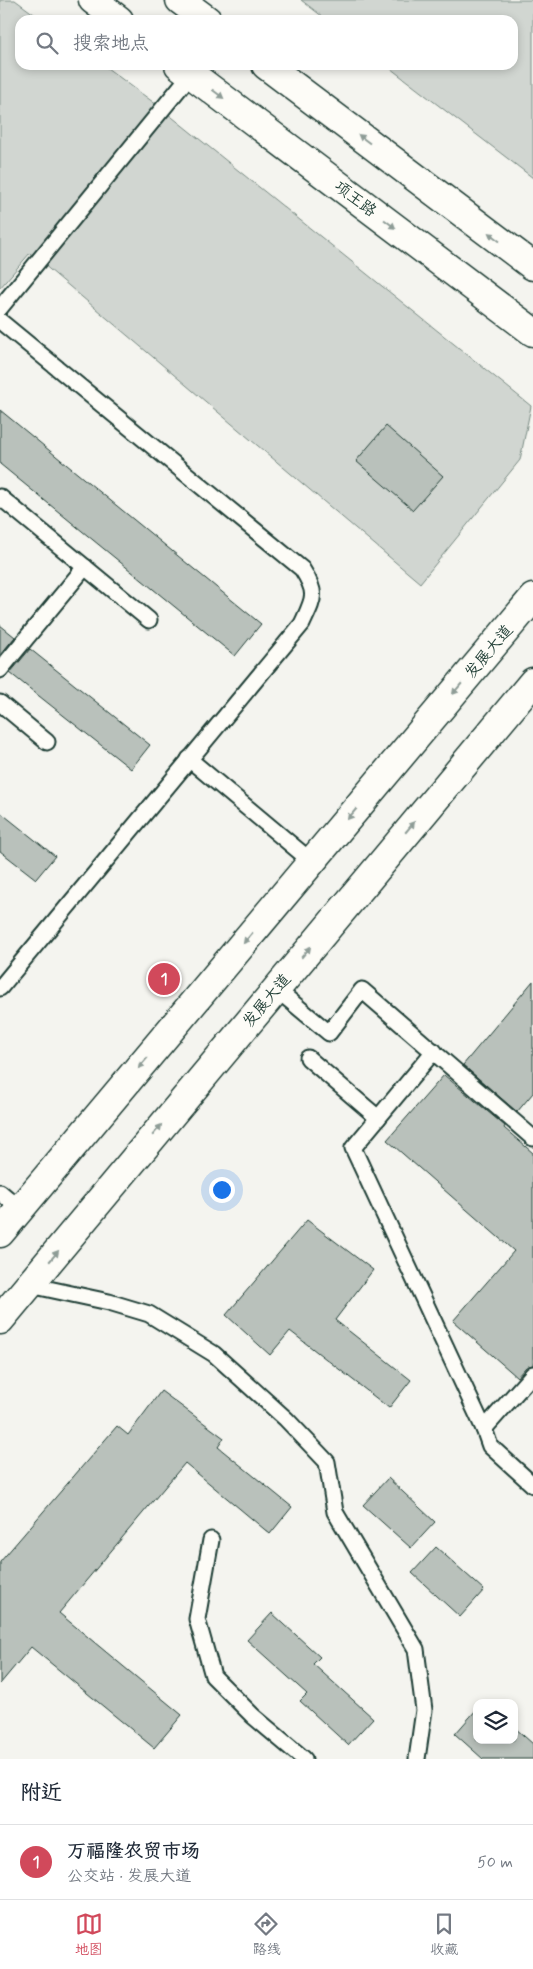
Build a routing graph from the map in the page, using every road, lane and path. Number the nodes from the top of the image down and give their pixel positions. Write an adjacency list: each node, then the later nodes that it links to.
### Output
1 (93, 0): 3 (main road)
2 (180, 0): 4 (main road)
3 (112, 15)
4 (200, 15)
5 (184, 70): 9 (lane)
6 (186, 70): 11 (main road, 项王路, one-way to 11)
7 (273, 70): 8 (main road, one-way to 7)
8 (533, 266)
9 (0, 308)
10 (0, 321): 20 (lane)
11 (533, 332)
12 (0, 497): 13 (lane)
13 (85, 567): 15 (lane); 16 (lane)
14 (533, 598): 21 (main road, 发展大道, one-way to 21)
15 (149, 620)
16 (0, 670)
17 (533, 682): 23 (main road, 发展大道, one-way to 17)
18 (0, 703): 19 (lane)
19 (47, 742)
20 (189, 759): 21 (lane); 22 (lane)
21 (312, 862): 28 (main road, 发展大道, one-way to 28)
22 (0, 988)
23 (275, 988): 24 (lane); 30 (main road, 发展大道, one-way to 23)
24 (434, 1052): 26 (lane); 27 (lane)
25 (308, 1058): 26 (lane)
26 (378, 1118): 33 (lane)
27 (533, 1138)
28 (10, 1200): 29 (main road, 发展大道)
29 (0, 1233)
30 (30, 1285): 31 (main road, 发展大道); 37 (lane)
31 (0, 1320)
32 (533, 1374): 33 (lane)
33 (484, 1429): 34 (lane)
34 (533, 1485)
35 (211, 1540): 36 (lane)
36 (304, 1759)
37 (417, 1759)

